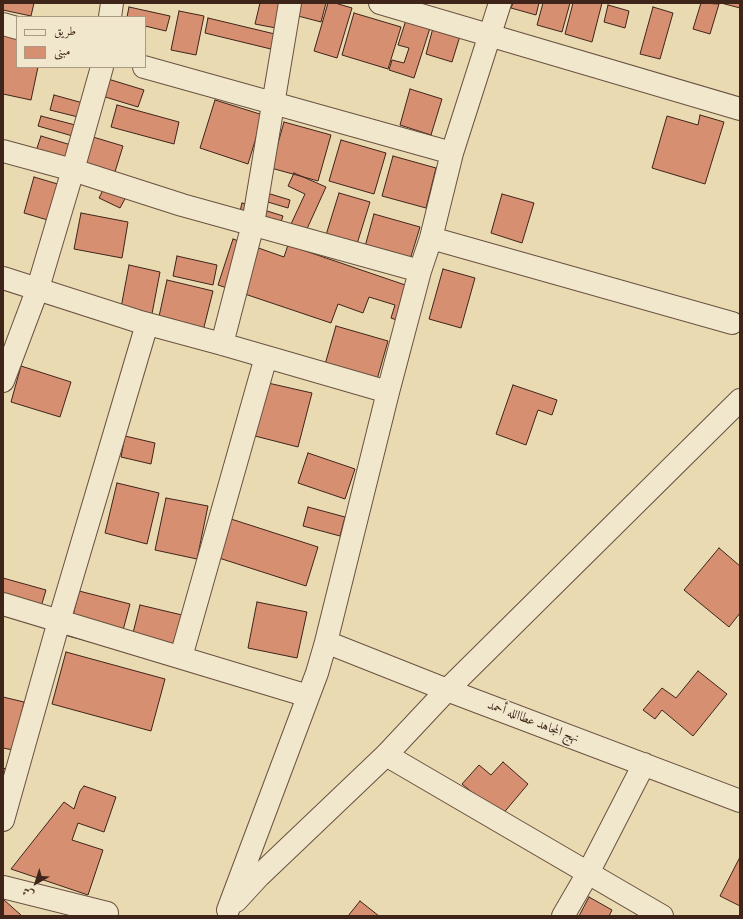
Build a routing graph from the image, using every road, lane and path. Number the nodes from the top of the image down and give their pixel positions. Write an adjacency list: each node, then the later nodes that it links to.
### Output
1 (112, 3): 5 (street)
2 (290, 3): 11 (street)
3 (380, 3): 8 (street)
4 (500, 3): 8 (street)
5 (110, 16)
6 (3, 24): 7 (street)
7 (16, 28)
8 (491, 36): 12 (street); 14 (street)
9 (102, 68): 15 (street)
10 (146, 68): 11 (street)
11 (274, 103): 14 (street); 16 (street)
12 (740, 109)
13 (3, 151): 15 (street)
14 (452, 153): 17 (street)
15 (73, 170): 16 (street); 20 (street)
16 (253, 224): 18 (street); 23 (street)
17 (431, 238): 18 (street); 21 (street)
18 (420, 271): 26 (street)
19 (3, 278): 20 (street)
20 (38, 288): 22 (street); 25 (street)
21 (732, 323)
22 (146, 324): 23 (street); 29 (street)
23 (222, 344): 24 (street)
24 (266, 356): 26 (street); 31 (street)
25 (3, 381)
26 (388, 392): 30 (street)
27 (740, 400): 32 (street)
28 (3, 604): 29 (street)
29 (59, 621): 31 (street); 37 (street)
30 (326, 642): 32 (street, نهج المجاهد عطاالله أحمد); 33 (street)
31 (181, 657): 33 (street)
32 (447, 690): 34 (street); 35 (street, نهج المجاهد عطاالله أحمد)
33 (308, 696): 40 (street)
34 (386, 755): 38 (street); 40 (street)
35 (644, 764): 36 (street, نهج المجاهد عطاالله أحمد); 38 (street)
36 (740, 801)
37 (3, 820)
38 (588, 873): 42 (street); 43 (street)
39 (3, 887): 41 (street)
40 (225, 913)
41 (106, 916)
42 (563, 916)
43 (662, 916)

